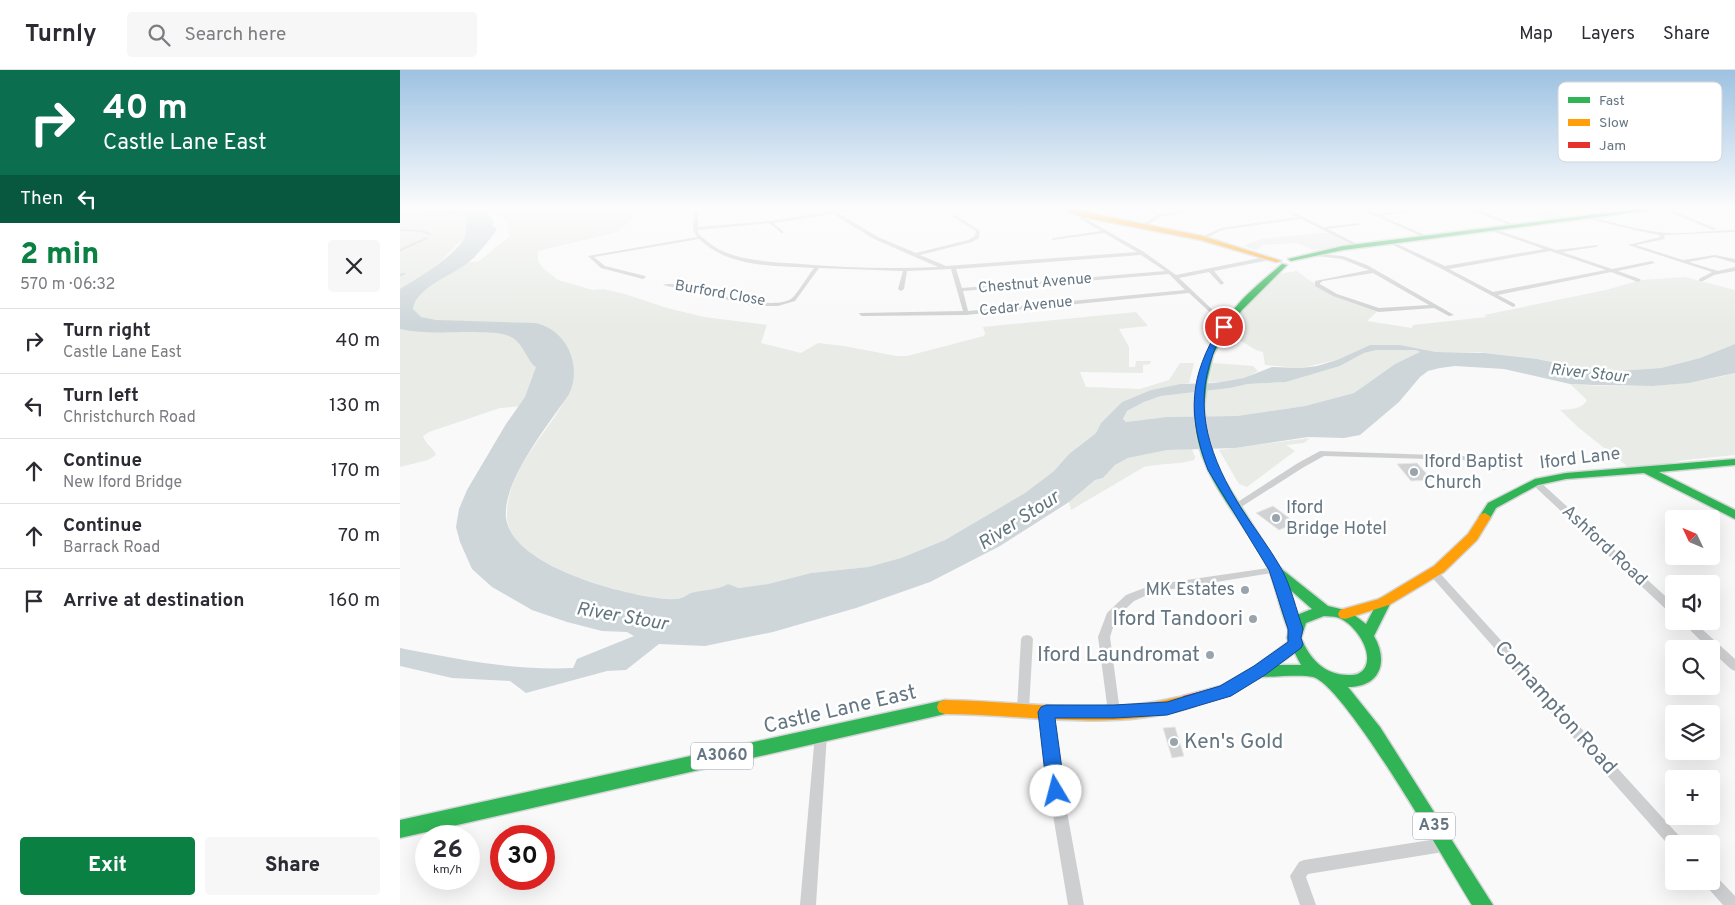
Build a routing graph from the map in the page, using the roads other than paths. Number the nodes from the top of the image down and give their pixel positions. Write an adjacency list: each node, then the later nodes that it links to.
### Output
1 (639, 248): 31 (street)
2 (714, 248): 21 (street)
3 (900, 248): 15 (street)
4 (941, 248): 15 (street)
5 (1133, 248): 14 (street)
6 (1238, 248): 17 (main road)
7 (1355, 248): 16 (main road)
8 (1402, 248): 23 (street)
9 (1543, 248): 12 (street)
10 (1582, 248): 13 (street)
11 (1640, 248): 18 (street)
12 (1548, 250): 13 (street); 23 (street)
13 (1554, 252): 28 (street)
14 (1142, 253): 22 (street); 30 (street)
15 (915, 254): 22 (street)
16 (1326, 254): 17 (main road); 27 (street)
17 (1281, 260): 25 (street, Chestnut Avenue); 52 (main road)
18 (1682, 261): 19 (street); 29 (street)
19 (1735, 261)
20 (1652, 263): 28 (street)
21 (817, 267): 26 (street); 40 (street, Burford Close)
22 (951, 268): 26 (street); 37 (street)
23 (1444, 268): 39 (street)
24 (1735, 269): 29 (street)
25 (1210, 270): 30 (street, Chestnut Avenue); 34 (street)
26 (905, 271): 36 (street)
27 (1374, 271): 43 (street); 43 (street)
28 (1612, 271): 32 (street); 39 (street)
29 (1719, 273): 33 (street)
30 (1172, 275): 37 (street, Chestnut Avenue); 38 (street)
31 (642, 277)
32 (1638, 280)
33 (1701, 280)
34 (1221, 283)
35 (666, 284): 40 (street, Burford Close)
36 (901, 289)
37 (959, 290): 44 (street)
38 (1189, 291): 44 (street, Cedar Avenue); 46 (street)
39 (1493, 294): 41 (street)
40 (788, 302): 42 (street)
41 (1514, 305)
42 (794, 306)
43 (1434, 306): 47 (street)
44 (966, 313): 45 (street, Cedar Avenue)
45 (862, 314)
46 (1214, 314)
47 (1451, 315)
48 (1735, 462): 50 (main road, Iford Lane)
49 (1505, 467): 52 (street)
50 (1647, 470): 51 (main road, Iford Lane); 53 (main road)
51 (1535, 482): 55 (main road, Iford Lane); 57 (street, Ashford Road)
52 (1235, 507): 54 (main road)
53 (1735, 515)
54 (1275, 570): 58 (main road); 60 (main road); 73 (street)
55 (1433, 572): 56 (main road, Iford Lane); 76 (street, Corhampton Road)
56 (1384, 602): 59 (main road, Iford Lane); 62 (main road)
57 (1665, 602)
58 (1324, 611): 59 (main road); 60 (main road)
59 (1345, 614): 62 (main road)
60 (1296, 629): 64 (main road)
61 (1696, 630): 65 (street)
62 (1367, 636): 69 (main road)
63 (1027, 639): 70 (street)
64 (1296, 644): 66 (main road, Castle Lane East / A3060); 67 (main road)
65 (1735, 666)
66 (1259, 671): 67 (main road); 73 (main road, Castle Lane East / A3060)
67 (1313, 671): 68 (main road)
68 (1324, 676): 69 (main road); 71 (main road, A35)
69 (1358, 680): 71 (main road)
70 (1023, 709): 72 (main road, Castle Lane East / A3060); 74 (main road, Castle Lane East / A3060)
71 (1358, 711): 77 (main road, A35)
72 (1046, 712): 73 (main road, Castle Lane East / A3060); 80 (street)
73 (1114, 712)
74 (821, 734): 75 (main road, Castle Lane East / A3060); 79 (street)
75 (400, 829)
76 (1669, 835)
77 (1446, 845): 81 (street); 82 (main road, A35)
78 (1719, 890): 83 (street)
79 (808, 905)
80 (1076, 905)
81 (1308, 905)
82 (1483, 905)
83 (1733, 905)

